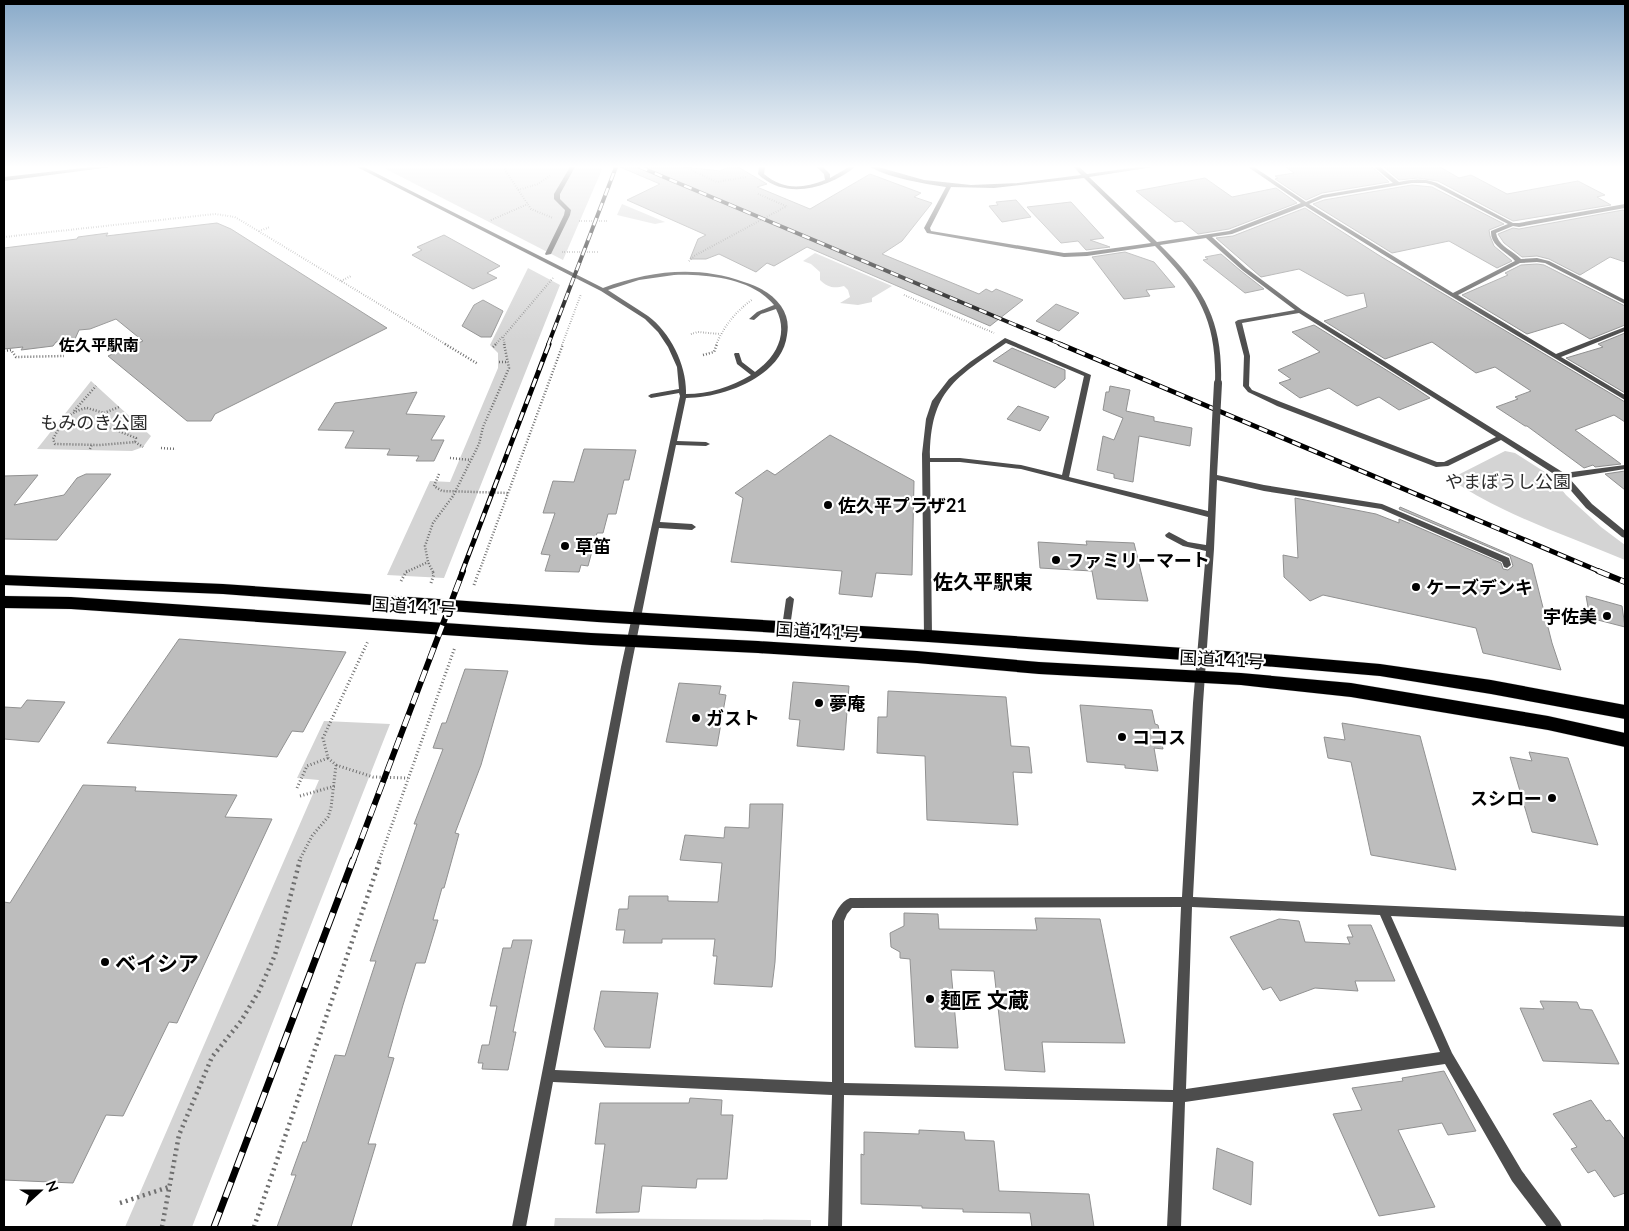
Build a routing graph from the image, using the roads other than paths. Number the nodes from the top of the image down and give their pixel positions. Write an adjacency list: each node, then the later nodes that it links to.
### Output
1 (473, 224): 12 (street)
2 (562, 224): 10 (street)
3 (929, 224): 9 (street)
4 (1135, 224): 9 (street)
5 (1253, 224): 8 (street)
6 (1337, 224): 13 (street)
7 (1511, 224): 11 (street)
8 (1207, 236): 9 (street); 16 (street)
9 (1155, 244): 22 (street)
10 (549, 253)
11 (1519, 261): 13 (street); 14 (street)
12 (603, 290): 15 (street); 23 (street)
13 (1454, 295): 20 (street)
14 (1625, 302)
15 (778, 306): 17 (street); 21 (street)
16 (1300, 311): 26 (street); 26 (street)
17 (752, 320)
18 (1625, 329): 20 (street)
19 (737, 354): 21 (street)
20 (1556, 356): 25 (street)
21 (755, 375): 23 (street)
22 (1218, 382): 31 (street, bridge)
23 (683, 393): 24 (street); 27 (street)
24 (651, 396)
25 (1625, 398)
26 (1502, 437): 32 (street)
27 (674, 443): 28 (street); 35 (street)
28 (706, 444)
29 (926, 460): 33 (street); 33 (street); 46 (street)
30 (1625, 468): 32 (street)
31 (1214, 476): 34 (street); 40 (street)
32 (1563, 476): 38 (street)
33 (1065, 479): 34 (street)
34 (1212, 515): 39 (street)
35 (656, 525): 36 (street); 44 (street)
36 (692, 527)
37 (1169, 535): 39 (street)
38 (1625, 535)
39 (1210, 549): 48 (street)
40 (1507, 566)
41 (4, 580): 44 (highway, 国道141号)
42 (790, 599): 45 (street)
43 (4, 602): 47 (highway, 国道141号)
44 (637, 617): 45 (highway, 国道141号); 47 (street)
45 (786, 628): 46 (highway, 国道141号)
46 (928, 636): 48 (highway, 国道141号)
47 (632, 642): 49 (highway, 国道141号); 56 (street)
48 (1202, 655): 49 (street); 50 (highway, 国道141号)
49 (1201, 678): 51 (highway, 国道141号); 52 (street)
50 (1625, 712)
51 (1625, 740)
52 (1187, 903): 53 (street); 57 (street); 58 (street)
53 (1383, 910): 54 (street); 55 (street)
54 (1625, 922)
55 (1448, 1056): 58 (street); 62 (street)
56 (549, 1076): 57 (street); 59 (street)
57 (838, 1089): 58 (street); 60 (street)
58 (1180, 1096): 61 (street)
59 (519, 1227)
60 (836, 1227)
61 (1174, 1227)
62 (1555, 1227)

